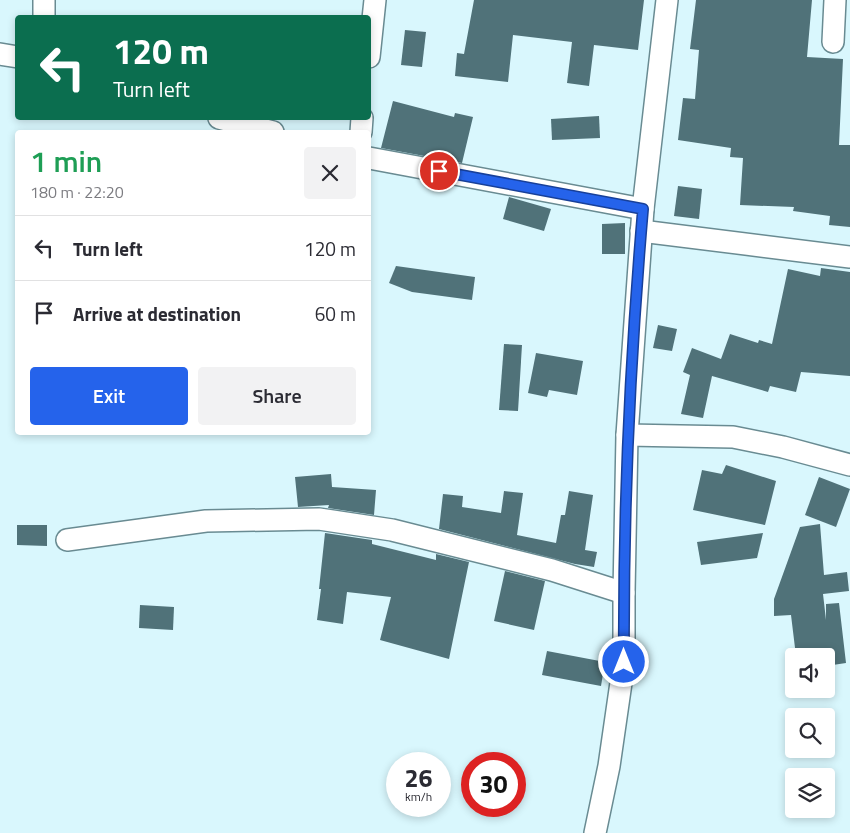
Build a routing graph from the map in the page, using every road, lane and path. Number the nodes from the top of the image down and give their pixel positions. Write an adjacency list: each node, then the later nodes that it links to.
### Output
1 (44, 0): 5 (street)
2 (375, 0): 6 (street)
3 (667, 0): 13 (street)
4 (836, 0): 7 (street)
5 (44, 15)
6 (371, 37)
7 (834, 42)
8 (0, 54): 9 (street)
9 (15, 56)
10 (227, 120): 11 (street)
11 (264, 130)
12 (371, 158): 13 (street)
13 (643, 209): 14 (street)
14 (641, 231): 15 (street); 16 (street)
15 (850, 257)
16 (627, 435): 17 (street); 19 (street)
17 (850, 466)
18 (66, 540): 19 (street)
19 (624, 593): 20 (street)
20 (595, 833)

